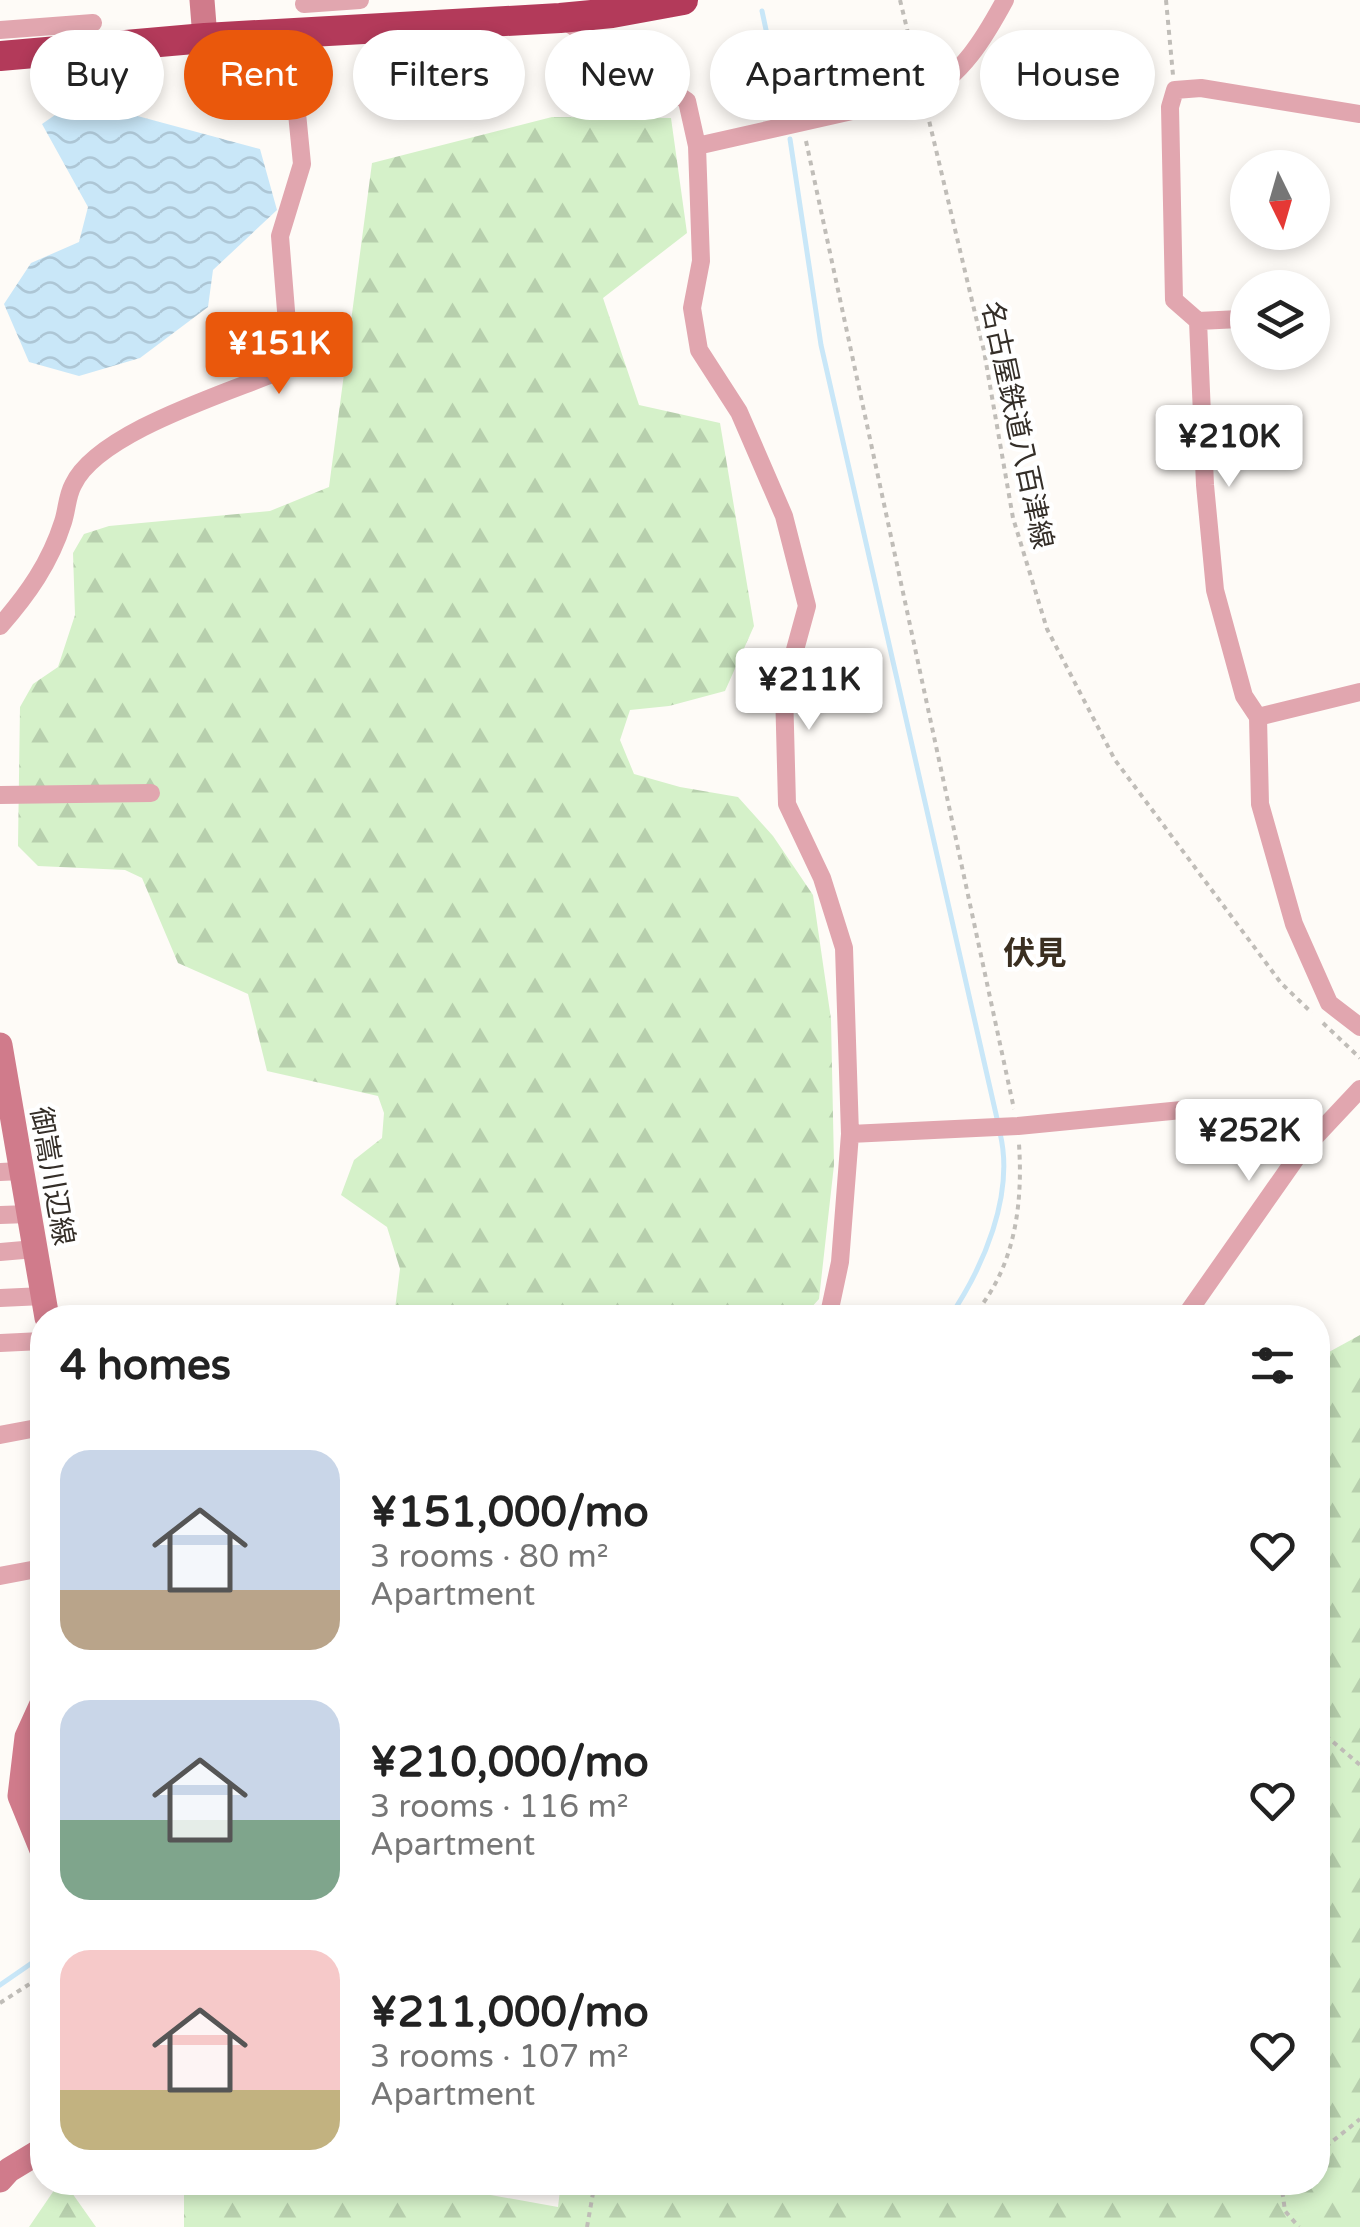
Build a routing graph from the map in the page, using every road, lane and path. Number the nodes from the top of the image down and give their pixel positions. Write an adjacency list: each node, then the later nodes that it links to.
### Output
1 (202, 0): 11 (main road)
2 (360, 0): 7 (street)
3 (683, 0): 8 (highway)
4 (900, 0): 13 (path, 名古屋鉄道八百津線)
5 (1005, 0): 16 (street)
6 (1166, 0): 17 (path)
7 (304, 4)
8 (560, 18): 12 (highway); 23 (street)
9 (93, 23): 10 (street)
10 (0, 30)
11 (204, 30)
12 (328, 30)
13 (907, 30)
14 (184, 40): 15 (highway)
15 (0, 56)
16 (960, 66)
17 (1174, 90): 18 (street); 25 (street)
18 (1360, 114)
19 (298, 120): 26 (street)
20 (811, 120): 22 (street)
21 (929, 120): 33 (path, 名古屋鉄道八百津線)
22 (802, 122): 23 (street); 36 (path)
23 (698, 146): 37 (street)
24 (1230, 319): 25 (street)
25 (1198, 321): 28 (street)
26 (0, 626)
27 (1360, 692): 28 (street)
28 (1258, 717): 31 (street)
29 (152, 793): 30 (street)
30 (0, 796)
31 (1360, 1027)
32 (0, 1045): 35 (main road, 御嵩川辺線)
33 (1360, 1058)
34 (1360, 1089): 38 (street)
35 (4, 1090): 39 (main road, 御嵩川辺線)
36 (1018, 1126): 37 (street); 38 (street); 48 (path)
37 (850, 1134): 47 (street)
38 (1300, 1154): 49 (street)
39 (11, 1172): 40 (main road, 御嵩川辺線)
40 (29, 1214): 41 (street); 42 (main road, 御嵩川辺線)
41 (0, 1216)
42 (35, 1250): 43 (street); 46 (main road, 御嵩川辺線)
43 (0, 1252)
44 (0, 1298): 45 (street)
45 (35, 1305)
46 (45, 1305)
47 (831, 1305)
48 (980, 1305)
49 (1193, 1305)
50 (30, 1342): 51 (street)
51 (0, 1343)
52 (30, 1429): 53 (street)
53 (0, 1435)
54 (30, 1570): 55 (street)
55 (0, 1576)
56 (30, 1730): 59 (main road)
57 (1330, 1740): 58 (path)
58 (1360, 1765)
59 (30, 1821)
60 (30, 1984): 61 (path)
61 (0, 2004)
62 (1360, 2122): 63 (path)
63 (1330, 2143)
64 (30, 2157): 65 (main road)
65 (0, 2180)
66 (593, 2195): 68 (path)
67 (1283, 2195): 69 (path)
68 (588, 2227)
69 (1299, 2227)

